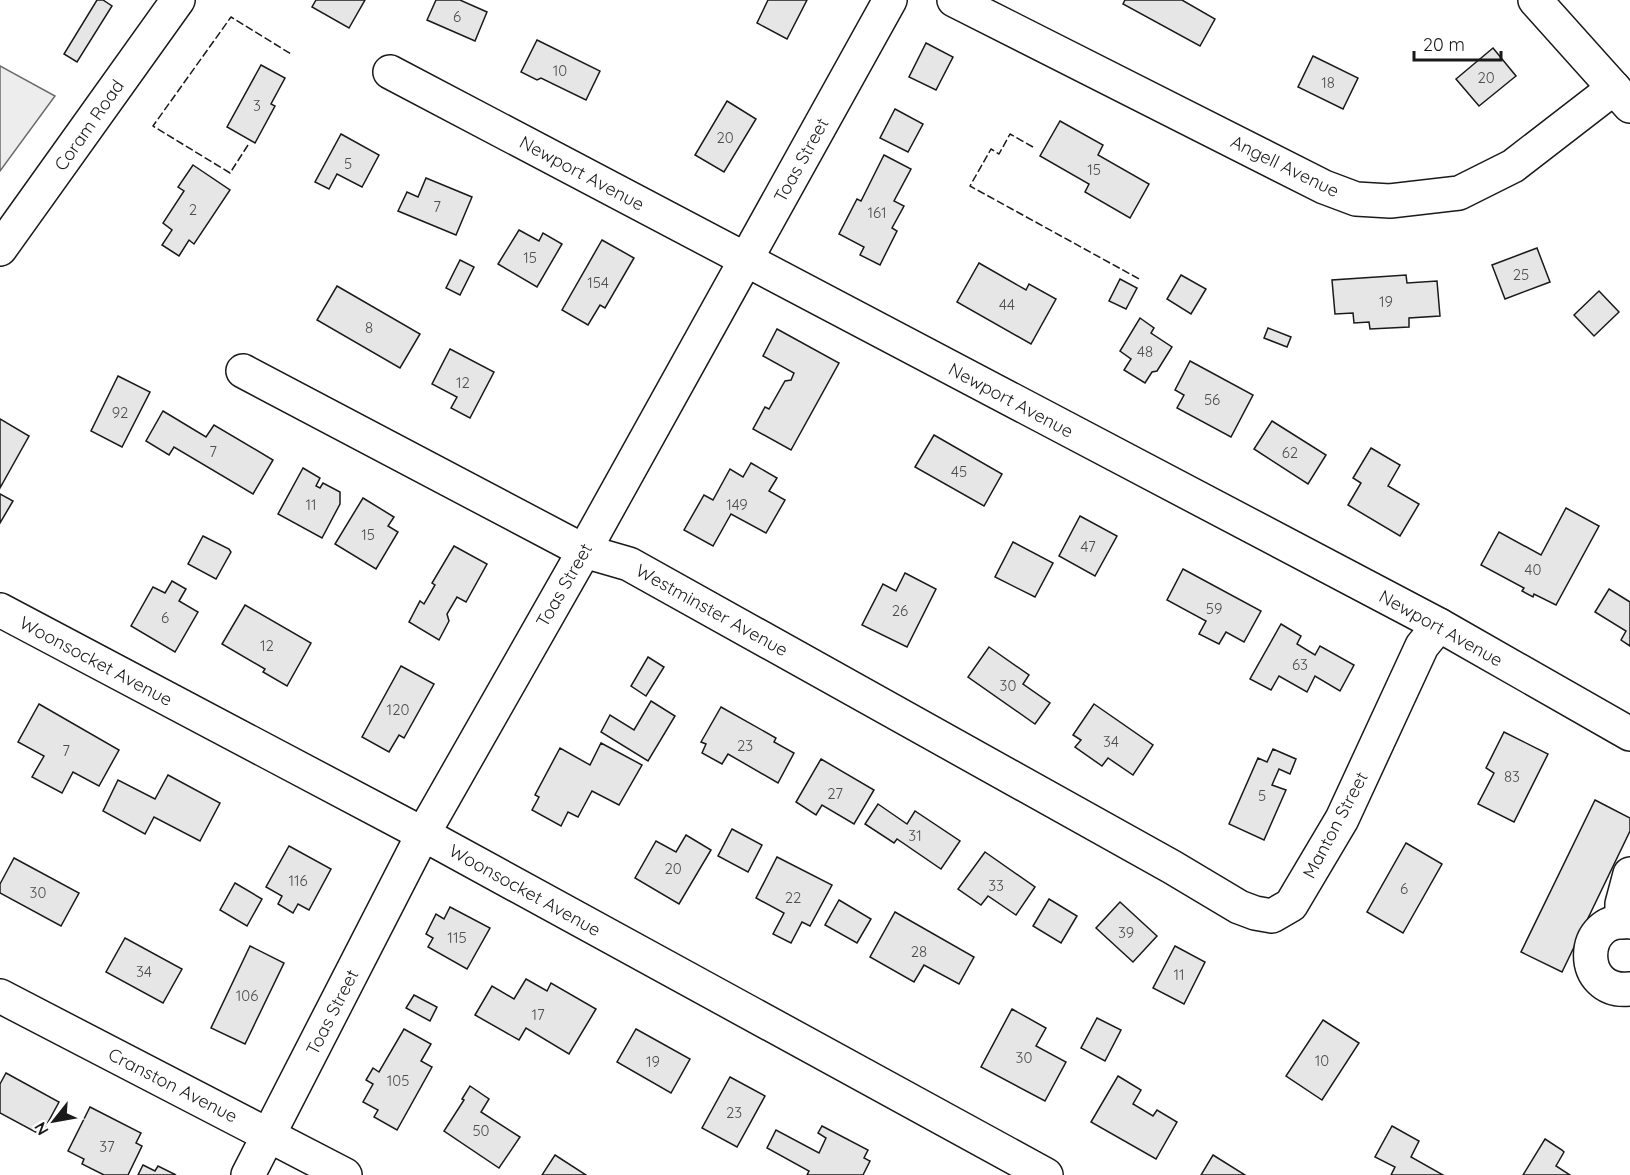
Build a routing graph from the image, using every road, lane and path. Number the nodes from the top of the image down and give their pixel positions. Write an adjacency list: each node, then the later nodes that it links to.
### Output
1 (177, 0): 7 (street, Coram Road)
2 (890, 0): 8 (street, Toas Street)
3 (954, 0): 6 (street, Angell Avenue)
4 (1535, 0): 6 (street)
5 (390, 72): 8 (street, Newport Avenue)
6 (1622, 97)
7 (0, 249)
8 (745, 260): 10 (street, Toas Street); 12 (street, Newport Avenue)
9 (243, 371): 10 (street, Westminster Avenue)
10 (584, 550): 14 (street, Toas Street); 15 (street, Westminster Avenue)
11 (0, 610): 14 (street, Woonsocket Avenue)
12 (1439, 626): 13 (street, Newport Avenue); 15 (street, Manton Street)
13 (1630, 734)
14 (423, 834): 20 (street, Toas Street); 23 (street, Woonsocket Avenue)
15 (1172, 867)
16 (1630, 874): 17 (street)
17 (1626, 922): 18 (street)
18 (1630, 989)
19 (0, 996): 20 (street, Cranston Avenue)
20 (269, 1134): 21 (street, Toas Street); 22 (street, Cranston Avenue)
21 (248, 1175)
22 (345, 1175)
23 (1046, 1175)

